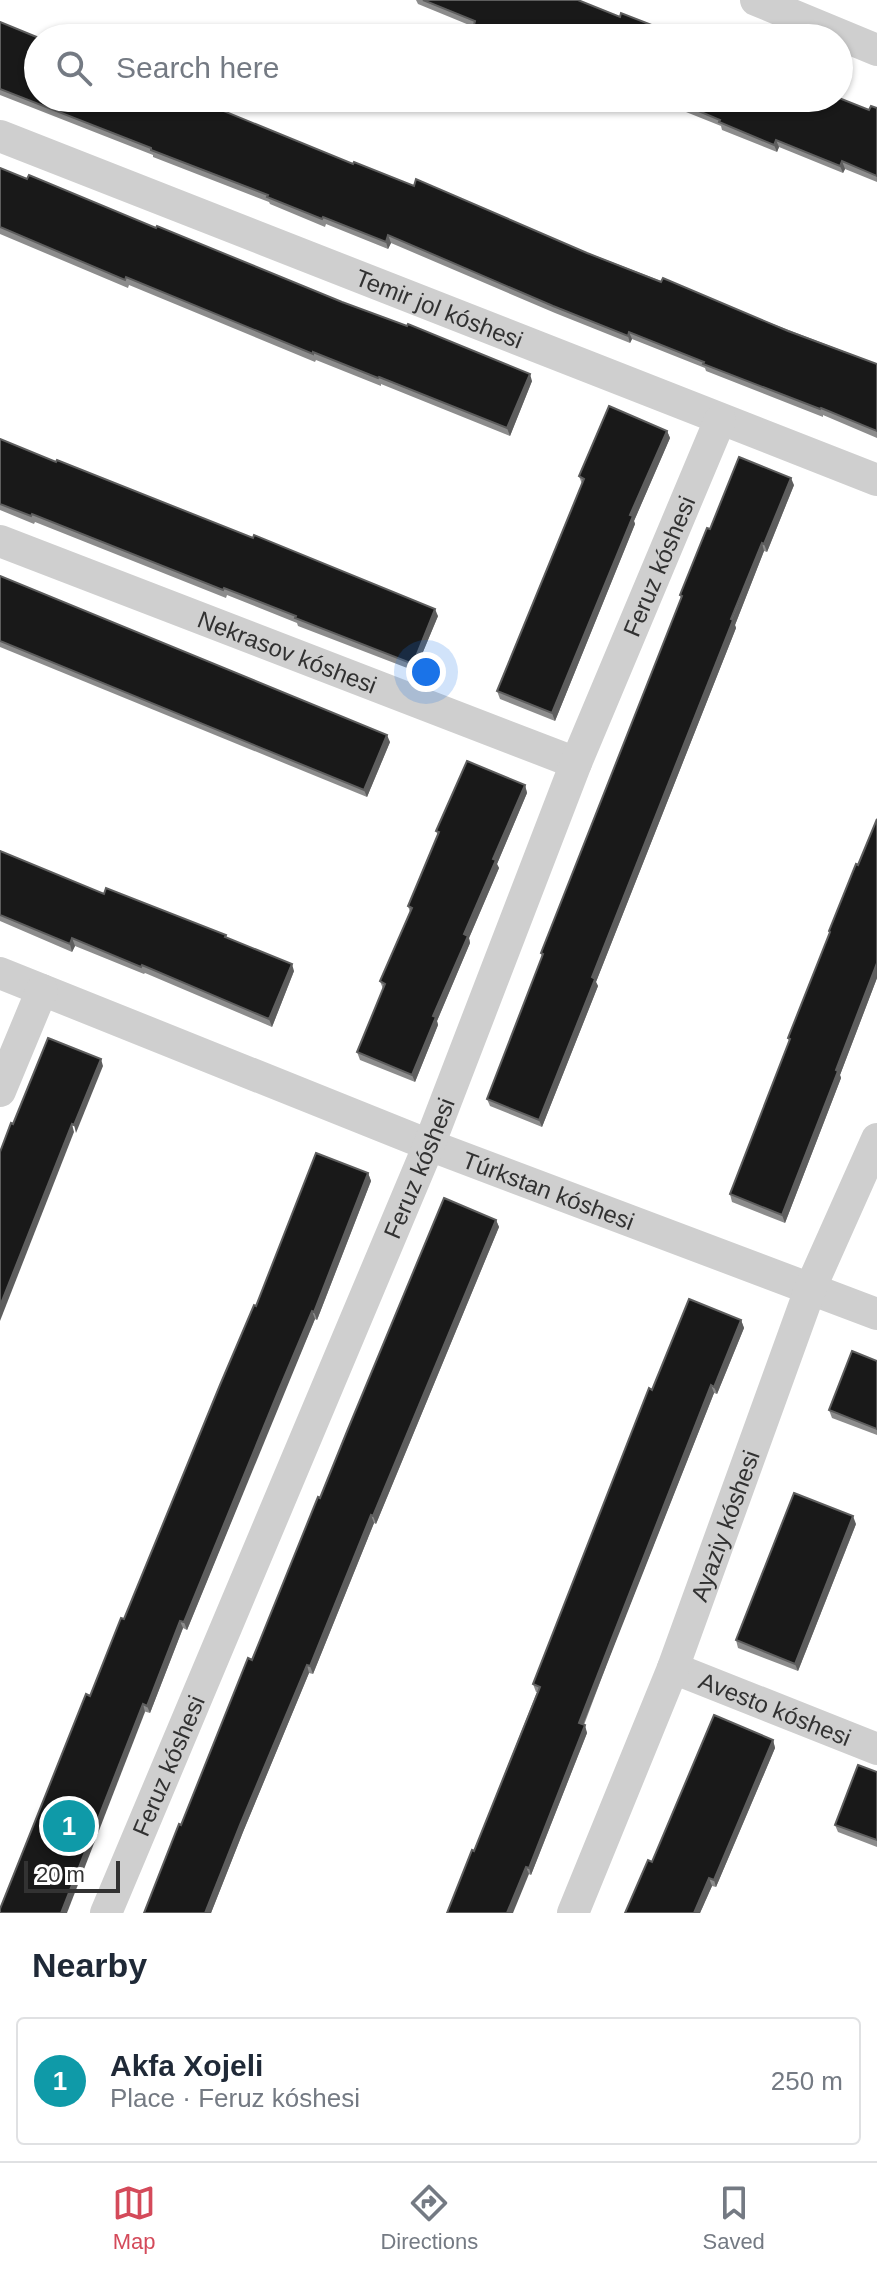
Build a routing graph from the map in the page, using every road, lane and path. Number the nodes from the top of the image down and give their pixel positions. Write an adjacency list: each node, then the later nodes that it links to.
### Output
1 (756, 0): 2 (street)
2 (814, 24)
3 (853, 40): 4 (street)
4 (877, 50)
5 (0, 136): 6 (street, Temir jol kóshesi)
6 (720, 420): 7 (street, Temir jol kóshesi); 9 (street, Feruz kóshesi)
7 (877, 480)
8 (0, 541): 9 (street, Nekrasov kóshesi)
9 (576, 763): 14 (street, Feruz kóshesi)
10 (0, 973): 11 (street, Túrkstan kóshesi)
11 (42, 990): 12 (street); 14 (street, Túrkstan kóshesi)
12 (0, 1091)
13 (877, 1139): 15 (street, Ayaziy kóshesi)
14 (429, 1145): 15 (street, Túrkstan kóshesi); 19 (street, Feruz kóshesi)
15 (811, 1287): 16 (street, Túrkstan kóshesi); 17 (street, Ayaziy kóshesi)
16 (877, 1314)
17 (673, 1668): 18 (street, Avesto kóshesi); 20 (street, Ayaziy kóshesi)
18 (877, 1749)
19 (106, 1913)
20 (573, 1913)

